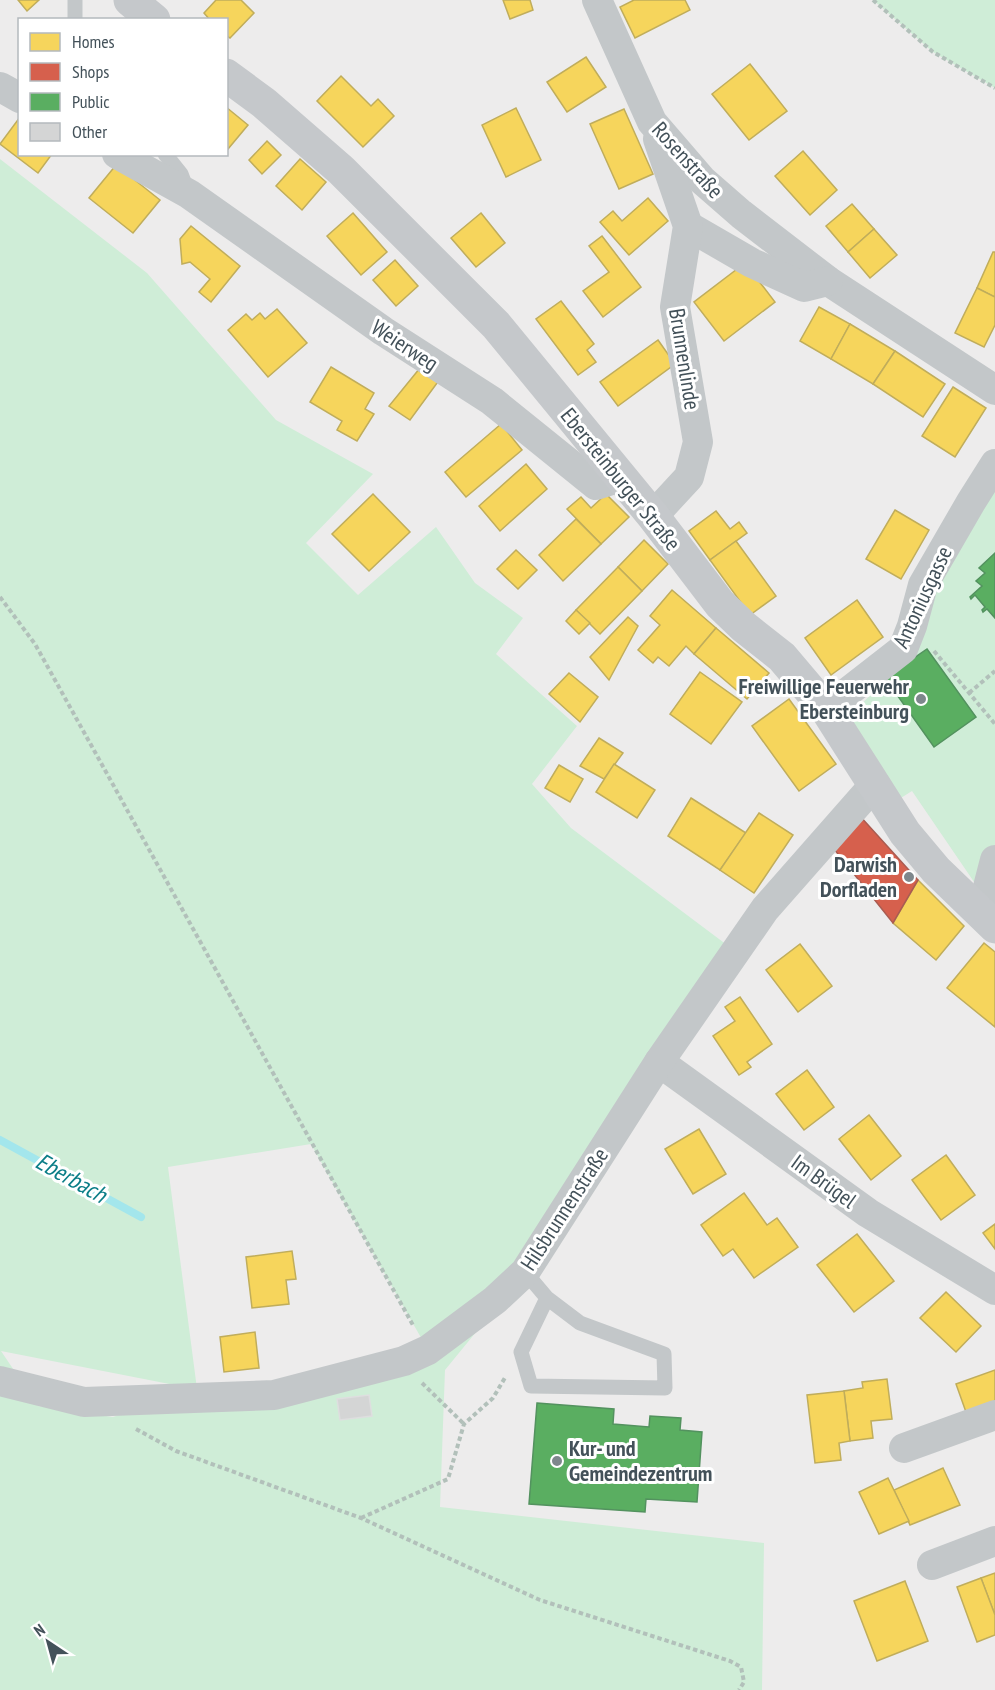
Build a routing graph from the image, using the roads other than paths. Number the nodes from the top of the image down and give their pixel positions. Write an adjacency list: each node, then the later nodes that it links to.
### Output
1 (75, 0): 4 (lane)
2 (130, 0): 5 (street)
3 (597, 0): 9 (street, Rosenstraße)
4 (75, 18)
5 (152, 18)
6 (228, 76): 17 (street, Ebersteinburger Straße)
7 (0, 87): 8 (street)
8 (18, 97)
9 (652, 122): 13 (street, Brunnenlinde); 14 (street, Rosenstraße)
10 (121, 156): 12 (street, Weierweg)
11 (167, 156): 12 (lane, Weierweg)
12 (189, 194): 17 (street, Weierweg)
13 (688, 226): 14 (street, Rosenstraße); 18 (street, Brunnenlinde)
14 (828, 281): 15 (street, Rosenstraße)
15 (995, 390)
16 (995, 464): 19 (street, Antoniusgasse)
17 (621, 477): 18 (street, Ebersteinburger Straße)
18 (653, 516): 19 (street, Ebersteinburger Straße)
19 (826, 709): 20 (street, Ebersteinburger Straße)
20 (875, 784): 22 (street, Ebersteinburger Straße); 23 (street, Hilsbrunnenstraße)
21 (995, 860): 22 (street, Ebersteinburger Straße)
22 (988, 921)
23 (659, 1062): 24 (street, Hilsbrunnenstraße); 25 (street, Im Brügel)
24 (525, 1272): 26 (lane); 27 (street, Hilsbrunnenstraße)
25 (995, 1290)
26 (547, 1298): 26 (lane)
27 (0, 1381)
28 (995, 1415): 29 (street)
29 (904, 1449)
30 (995, 1541): 31 (street)
31 (932, 1565)

